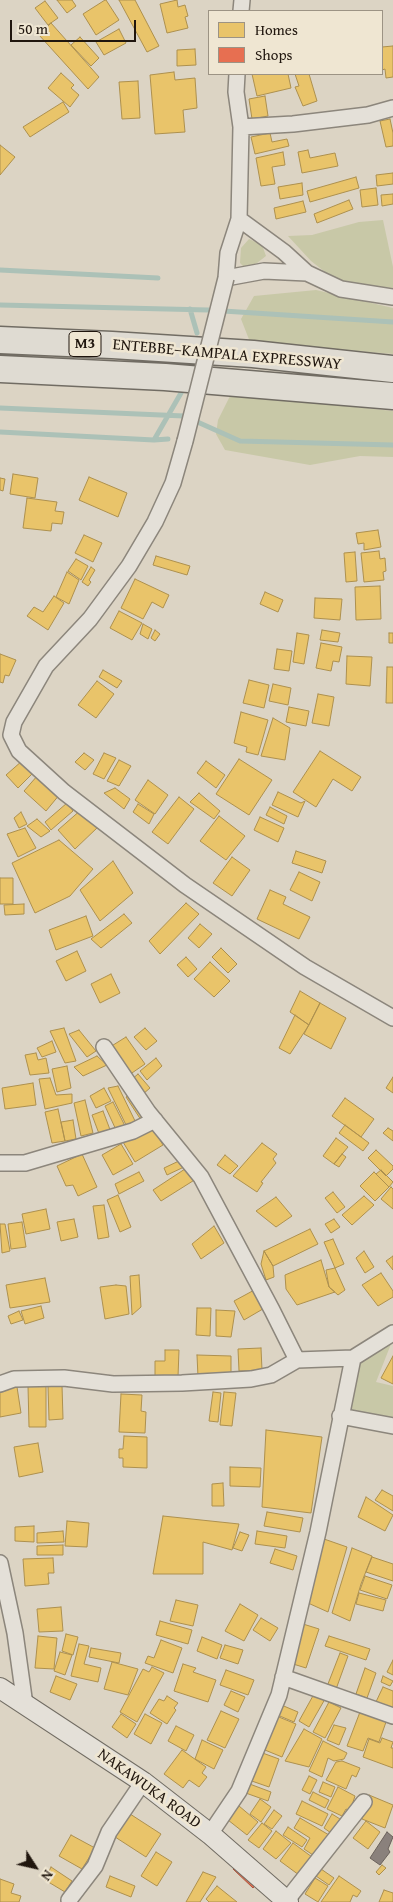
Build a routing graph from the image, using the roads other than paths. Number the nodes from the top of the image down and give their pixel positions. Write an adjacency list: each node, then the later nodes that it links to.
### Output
1 (237, 75): 3 (street)
2 (393, 108): 3 (street)
3 (241, 127): 4 (street)
4 (239, 219): 5 (street); 6 (street)
5 (307, 273): 6 (street); 7 (street)
6 (226, 278): 12 (street, bridge)
7 (393, 297)
8 (0, 340): 10 (highway, ENTEBBE–KAMPALA EXPRESSWAY / M3)
9 (0, 369): 11 (highway, ENTEBBE–KAMPALA EXPRESSWAY / M3)
10 (393, 369)
11 (393, 396)
12 (6, 732): 13 (street)
13 (393, 1018)
14 (104, 1047): 15 (street)
15 (155, 1120): 16 (street); 19 (street)
16 (0, 1163)
17 (393, 1333): 18 (street)
18 (353, 1358): 19 (street); 21 (street)
19 (296, 1360): 20 (street)
20 (0, 1384)
21 (340, 1416): 22 (street); 24 (street)
22 (393, 1426)
23 (0, 1564): 26 (street)
24 (283, 1677): 27 (street); 30 (street)
25 (0, 1688): 26 (main road, NAKAWUKA ROAD)
26 (25, 1705): 28 (main road, NAKAWUKA ROAD)
27 (393, 1716)
28 (143, 1782): 30 (main road, NAKAWUKA ROAD); 31 (street)
29 (364, 1802): 32 (street)
30 (210, 1834): 32 (main road, NAKAWUKA ROAD)
31 (69, 1900)
32 (288, 1901)

